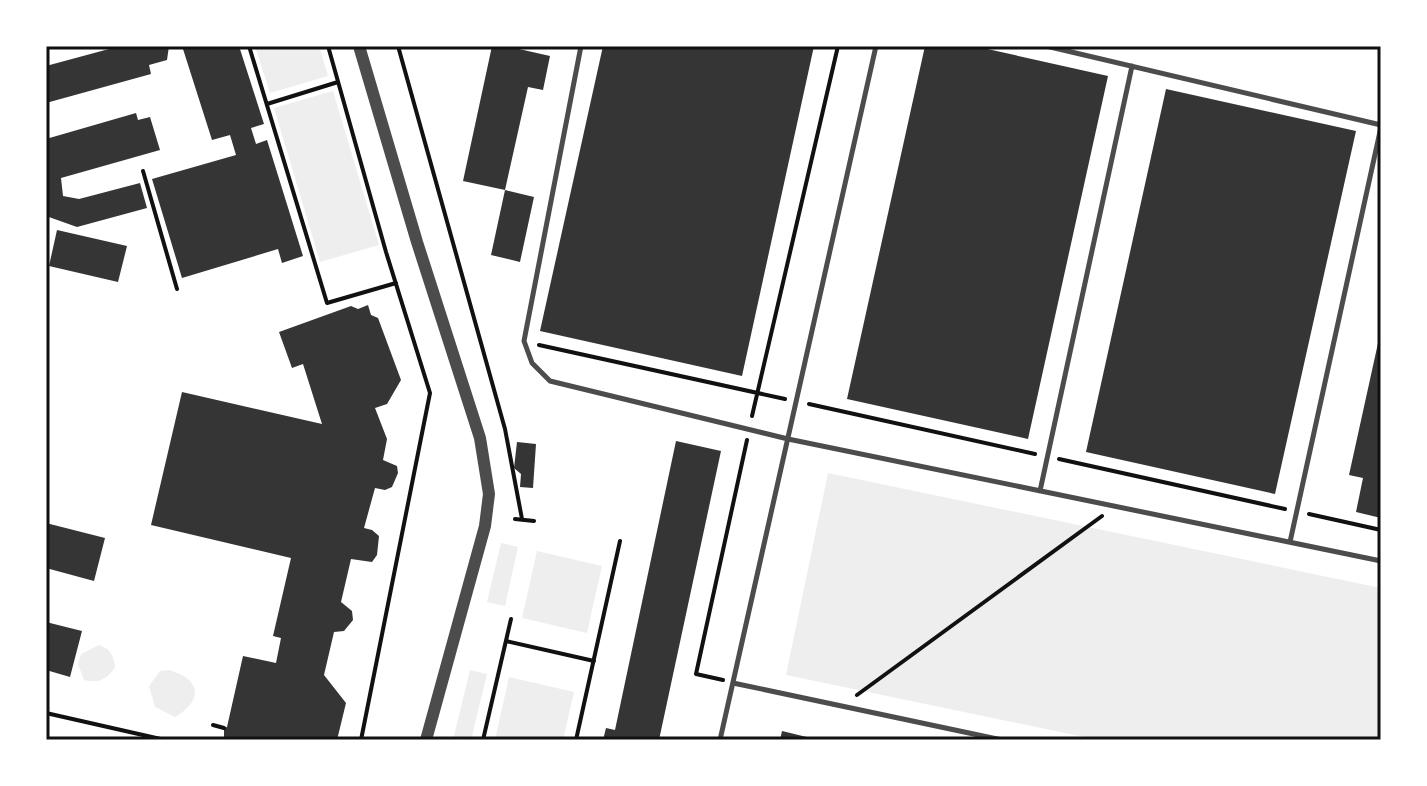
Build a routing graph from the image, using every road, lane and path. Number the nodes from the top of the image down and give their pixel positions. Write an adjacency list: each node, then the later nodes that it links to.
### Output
1 (249, 46): 11 (path)
2 (328, 46): 10 (path)
3 (359, 46): 42 (street)
4 (398, 46): 26 (path)
5 (581, 46): 16 (lane)
6 (838, 46): 17 (path)
7 (876, 46): 18 (lane)
8 (1046, 46): 9 (lane)
9 (1132, 66): 12 (lane); 21 (lane)
10 (338, 82): 11 (path); 14 (path)
11 (267, 104): 14 (path)
12 (1381, 126): 24 (lane)
13 (143, 171): 15 (path)
14 (396, 283): 41 (path)
15 (177, 289)
16 (524, 341): 17 (path); 19 (lane)
17 (757, 393): 18 (path); 19 (path)
18 (796, 401): 20 (lane); 21 (path)
19 (749, 430): 20 (lane); 35 (path)
20 (788, 439): 22 (lane); 35 (lane)
21 (1047, 457): 22 (lane); 24 (path)
22 (1040, 491): 23 (lane)
23 (1115, 506): 30 (lane); 36 (path)
24 (1297, 511): 28 (path); 30 (lane)
25 (515, 519): 26 (path)
26 (522, 519): 27 (path)
27 (534, 521)
28 (1381, 530)
29 (620, 541): 34 (path)
30 (1290, 542): 31 (lane)
31 (1381, 561)
32 (511, 619): 33 (path)
33 (506, 641): 34 (path); 43 (path)
34 (594, 661): 44 (path)
35 (733, 683): 36 (lane); 45 (lane)
36 (842, 706): 46 (lane)
37 (46, 713): 40 (path)
38 (213, 725): 39 (path)
39 (224, 728)
40 (165, 740)
41 (361, 740)
42 (426, 740)
43 (483, 740)
44 (576, 740)
45 (720, 740)
46 (1002, 740)

